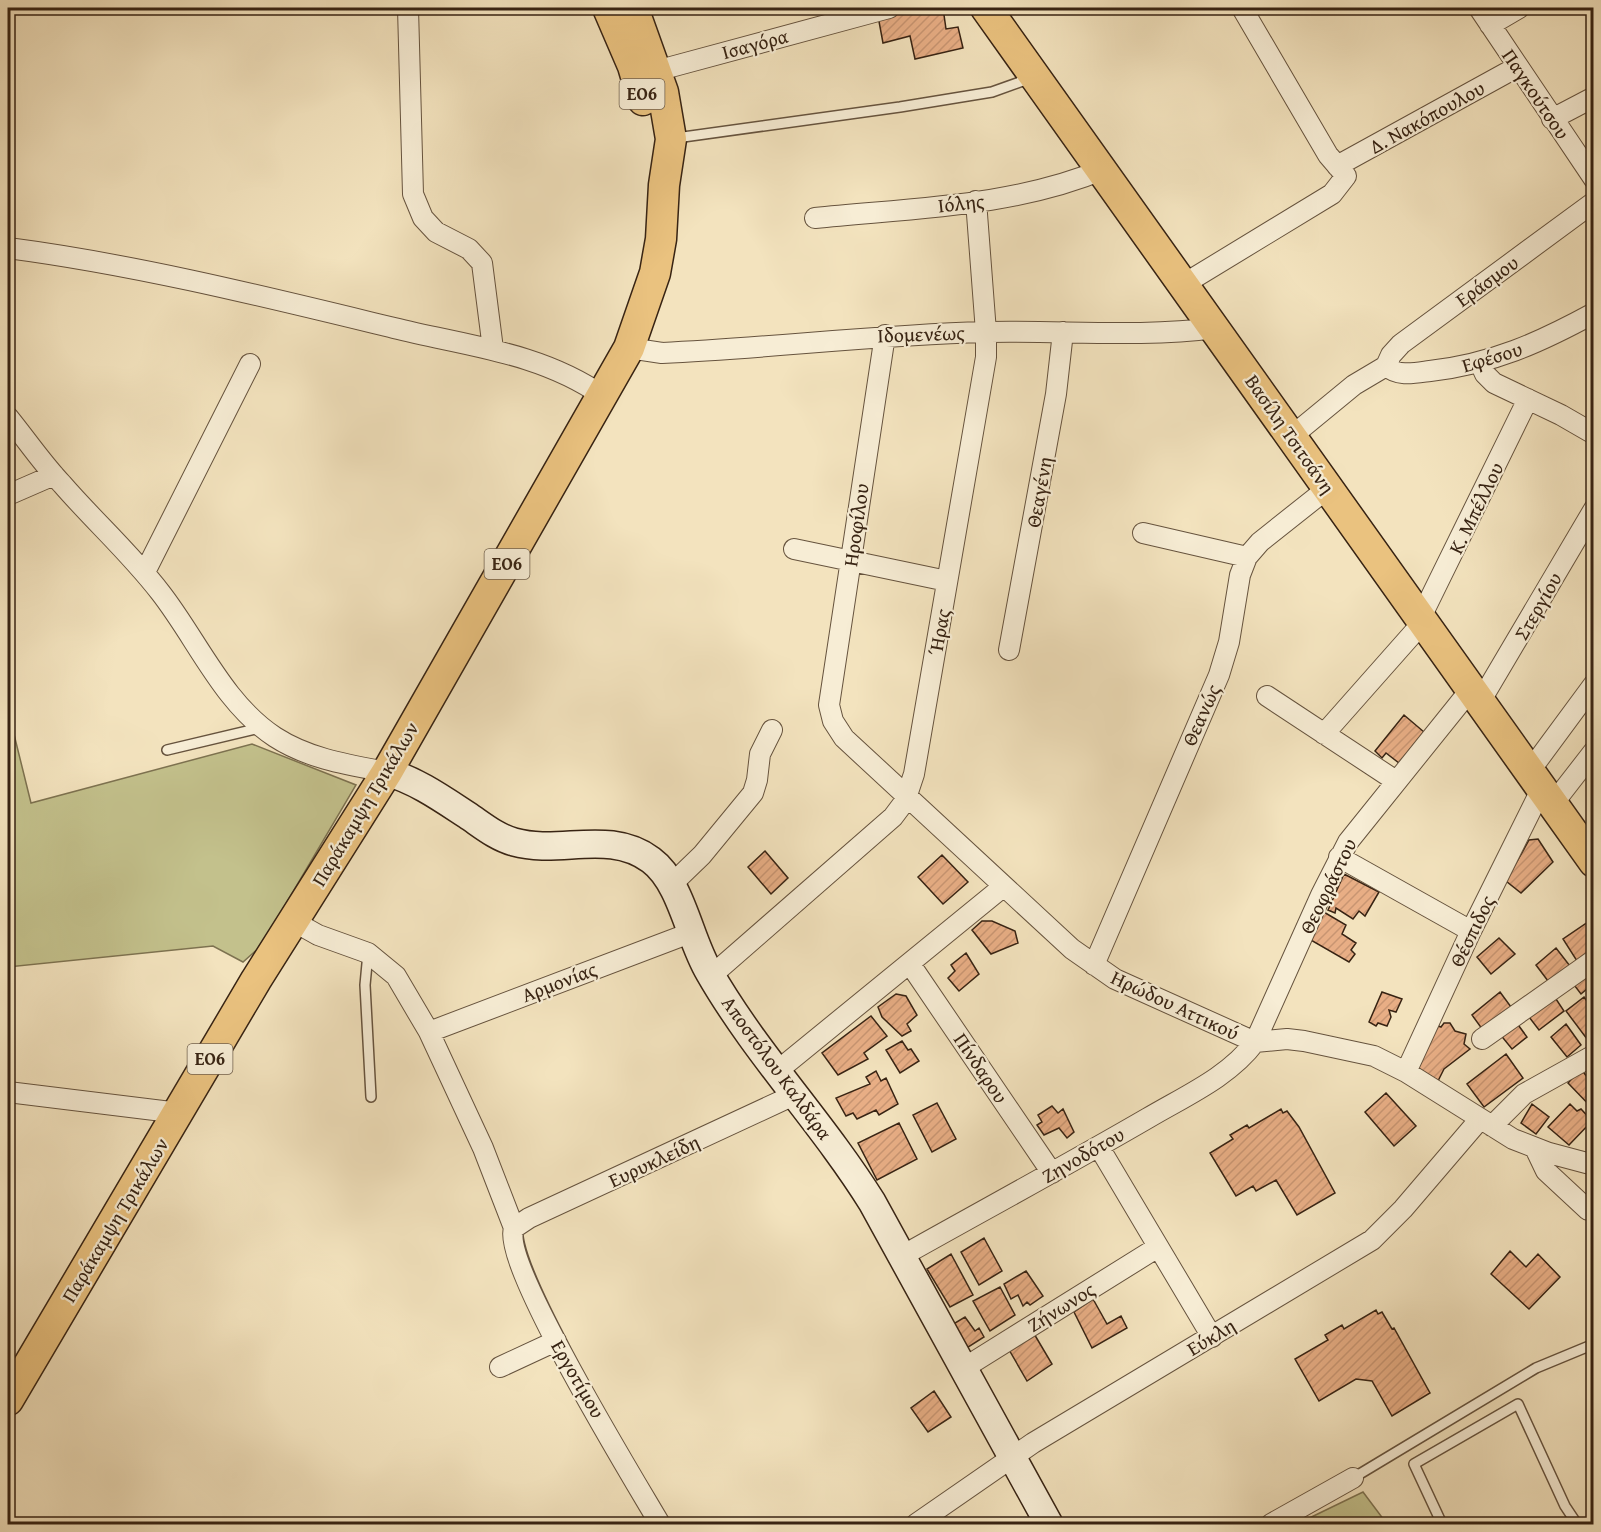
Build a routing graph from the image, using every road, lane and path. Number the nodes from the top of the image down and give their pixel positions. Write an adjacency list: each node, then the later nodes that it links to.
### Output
1 (408, 8): 32 (street)
2 (608, 8): 20 (main road, Παράκαμψη Τρικάλων / ΕΟ6)
3 (633, 8): 12 (main road, Παράκαμψη Τρικάλων / ΕΟ6)
4 (889, 8): 9 (street, Ισαγόρα)
5 (986, 8): 13 (main road, Βασίλη Τσιτσάνη)
6 (1242, 8): 18 (street)
7 (1479, 8): 10 (street, Παγκούτσου)
8 (1519, 8): 10 (street)
9 (857, 11): 12 (street, Ισαγόρα)
10 (1490, 25): 11 (street, Παγκούτσου)
11 (1517, 67): 15 (street, Παγκούτσου); 18 (street, Δ. Νακόπουλου)
12 (656, 71): 16 (main road, Παράκαμψη Τρικάλων / ΕΟ6)
13 (1036, 75): 16 (lane); 17 (main road, Βασίλη Τσιτσάνη)
14 (1593, 97): 15 (street)
15 (1552, 119): 19 (street, Παγκούτσου)
16 (671, 139): 20 (main road, Παράκαμψη Τρικάλων / ΕΟ6)
17 (1104, 170): 21 (street, Ιόλης); 25 (main road, Βασίλη Τσιτσάνη)
18 (1342, 171): 25 (street, Δ. Νακόπουλου)
19 (1593, 179)
20 (664, 185): 31 (main road, Παράκαμψη Τρικάλων / ΕΟ6)
21 (976, 201): 23 (street, Ιόλης); 28 (street, Ήρας)
22 (1593, 202): 35 (street, Εράσμου)
23 (815, 218)
24 (8, 248): 32 (street)
25 (1184, 284): 27 (main road, Βασίλη Τσιτσάνη)
26 (1593, 313): 33 (street, Εφέσου)
27 (1215, 328): 29 (street, Ιδομενέως); 40 (main road, Βασίλη Τσιτσάνη)
28 (986, 332): 29 (street, Ιδομενέως); 30 (street, Ιδομενέως); 50 (street, Ήρας)
29 (1063, 332): 52 (street, Θεαγένη)
30 (885, 335): 31 (street, Ιδομενέως); 48 (street, Ηροφίλου)
31 (629, 348): 36 (main road, Παράκαμψη Τρικάλων / ΕΟ6)
32 (493, 349): 36 (street)
33 (1480, 363): 35 (street, Εφέσου); 37 (street)
34 (250, 364): 49 (street)
35 (1386, 366): 40 (street)
36 (603, 396): 62 (main road, Παράκαμψη Τρικάλων / ΕΟ6)
37 (1528, 399): 39 (street); 51 (street, Κ. Μπέλλου)
38 (8, 417): 41 (street)
39 (1593, 434)
40 (1292, 436): 42 (main road, Βασίλη Τσιτσάνη)
41 (54, 475): 43 (street); 49 (street)
42 (1328, 488): 47 (street, Θεανώς); 51 (main road, Βασίλη Τσιτσάνη)
43 (8, 495)
44 (1593, 508): 55 (street, Στεργίου)
45 (1143, 533): 47 (street)
46 (794, 549): 48 (street)
47 (1247, 557): 76 (street, Θεανώς)
48 (851, 561): 50 (street); 56 (street, Ηροφίλου)
49 (145, 572): 57 (street)
50 (948, 581): 65 (street, Ήρας)
51 (1422, 619): 55 (main road, Βασίλη Τσιτσάνη); 59 (street, Κ. Μπέλλου)
52 (1009, 650)
53 (1593, 684): 64 (street)
54 (1267, 696): 59 (street)
55 (1476, 696): 63 (street, Θεοφράστου); 64 (main road, Βασίλη Τσιτσάνη)
56 (830, 714): 65 (street, Ηρώδου Αττικού)
57 (263, 728): 60 (lane); 62 (street)
58 (772, 730): 68 (street)
59 (1324, 734): 63 (street)
60 (167, 750)
61 (1593, 752): 64 (street)
62 (387, 771): 68 (street, Αποστόλου Καλδάρα); 70 (main road, Παράκαμψη Τρικάλων / ΕΟ6)
63 (1396, 781): 66 (street, Θεοφράστου)
64 (1541, 789): 67 (main road, Βασίλη Τσιτσάνη); 71 (street, Θέσπιδος)
65 (908, 795): 69 (street, Ηρώδου Αττικού); 77 (street, Ήρας)
66 (1339, 857): 71 (street); 80 (street, Θεοφράστου)
67 (1593, 862)
68 (672, 884): 72 (street, Αποστόλου Καλδάρα)
69 (1004, 886): 75 (street); 76 (street, Ηρώδου Αττικού)
70 (293, 921): 73 (street, Εργοτίμου); 87 (main road, Παράκαμψη Τρικάλων / ΕΟ6)
71 (1471, 931): 83 (street, Θέσπιδος)
72 (690, 933): 77 (street, Αποστόλου Καλδάρα); 78 (street, Αρμονίας)
73 (368, 953): 78 (street, Εργοτίμου); 86 (lane)
74 (1593, 960): 79 (street)
75 (910, 964): 82 (street); 92 (street, Πίνδαρου)
76 (1094, 965): 80 (street, Ηρώδου Αττικού)
77 (711, 976): 82 (street, Αποστόλου Καλδάρα)
78 (429, 1032): 94 (street, Εργοτίμου)
79 (1482, 1040)
80 (1255, 1042): 83 (street, Ηρώδου Αττικού); 89 (street, Ζηνοδότου)
81 (1593, 1055): 88 (street, Εύκλη)
82 (776, 1072): 85 (street, Αποστόλου Καλδάρα)
83 (1406, 1072): 88 (street, Ηρώδου Αττικού)
84 (8, 1092): 87 (street)
85 (794, 1095): 94 (street, Ευρυκλείδη); 96 (street, Αποστόλου Καλδάρα)
86 (371, 1098)
87 (178, 1113): 102 (main road, Παράκαμψη Τρικάλων / ΕΟ6)
88 (1486, 1123): 90 (street, Ηρώδου Αττικού); 97 (street, Εύκλη)
89 (1099, 1147): 92 (street, Ζηνοδότου); 95 (street)
90 (1534, 1148): 91 (street, Ηρώδου Αττικού); 93 (street)
91 (1593, 1165)
92 (1052, 1173): 96 (street, Ζηνοδότου)
93 (1588, 1210)
94 (514, 1228): 98 (street, Εργοτίμου)
95 (1158, 1247): 97 (street); 101 (street, Ζήνωνος)
96 (902, 1256): 101 (street, Αποστόλου Καλδάρα)
97 (1212, 1337): 103 (street, Εύκλη)
98 (556, 1341): 100 (street); 105 (street, Εργοτίμου)
99 (1593, 1344): 104 (lane)
100 (500, 1367)
101 (964, 1368): 103 (street, Αποστόλου Καλδάρα)
102 (8, 1400)
103 (1012, 1457): 106 (street, Εύκλη); 107 (street, Αποστόλου Καλδάρα)
104 (1353, 1478): 108 (street)
105 (660, 1524)
106 (916, 1524)
107 (1049, 1524)
108 (1271, 1524)
109 (1442, 1524): 110 (lane)
110 (1577, 1524)

